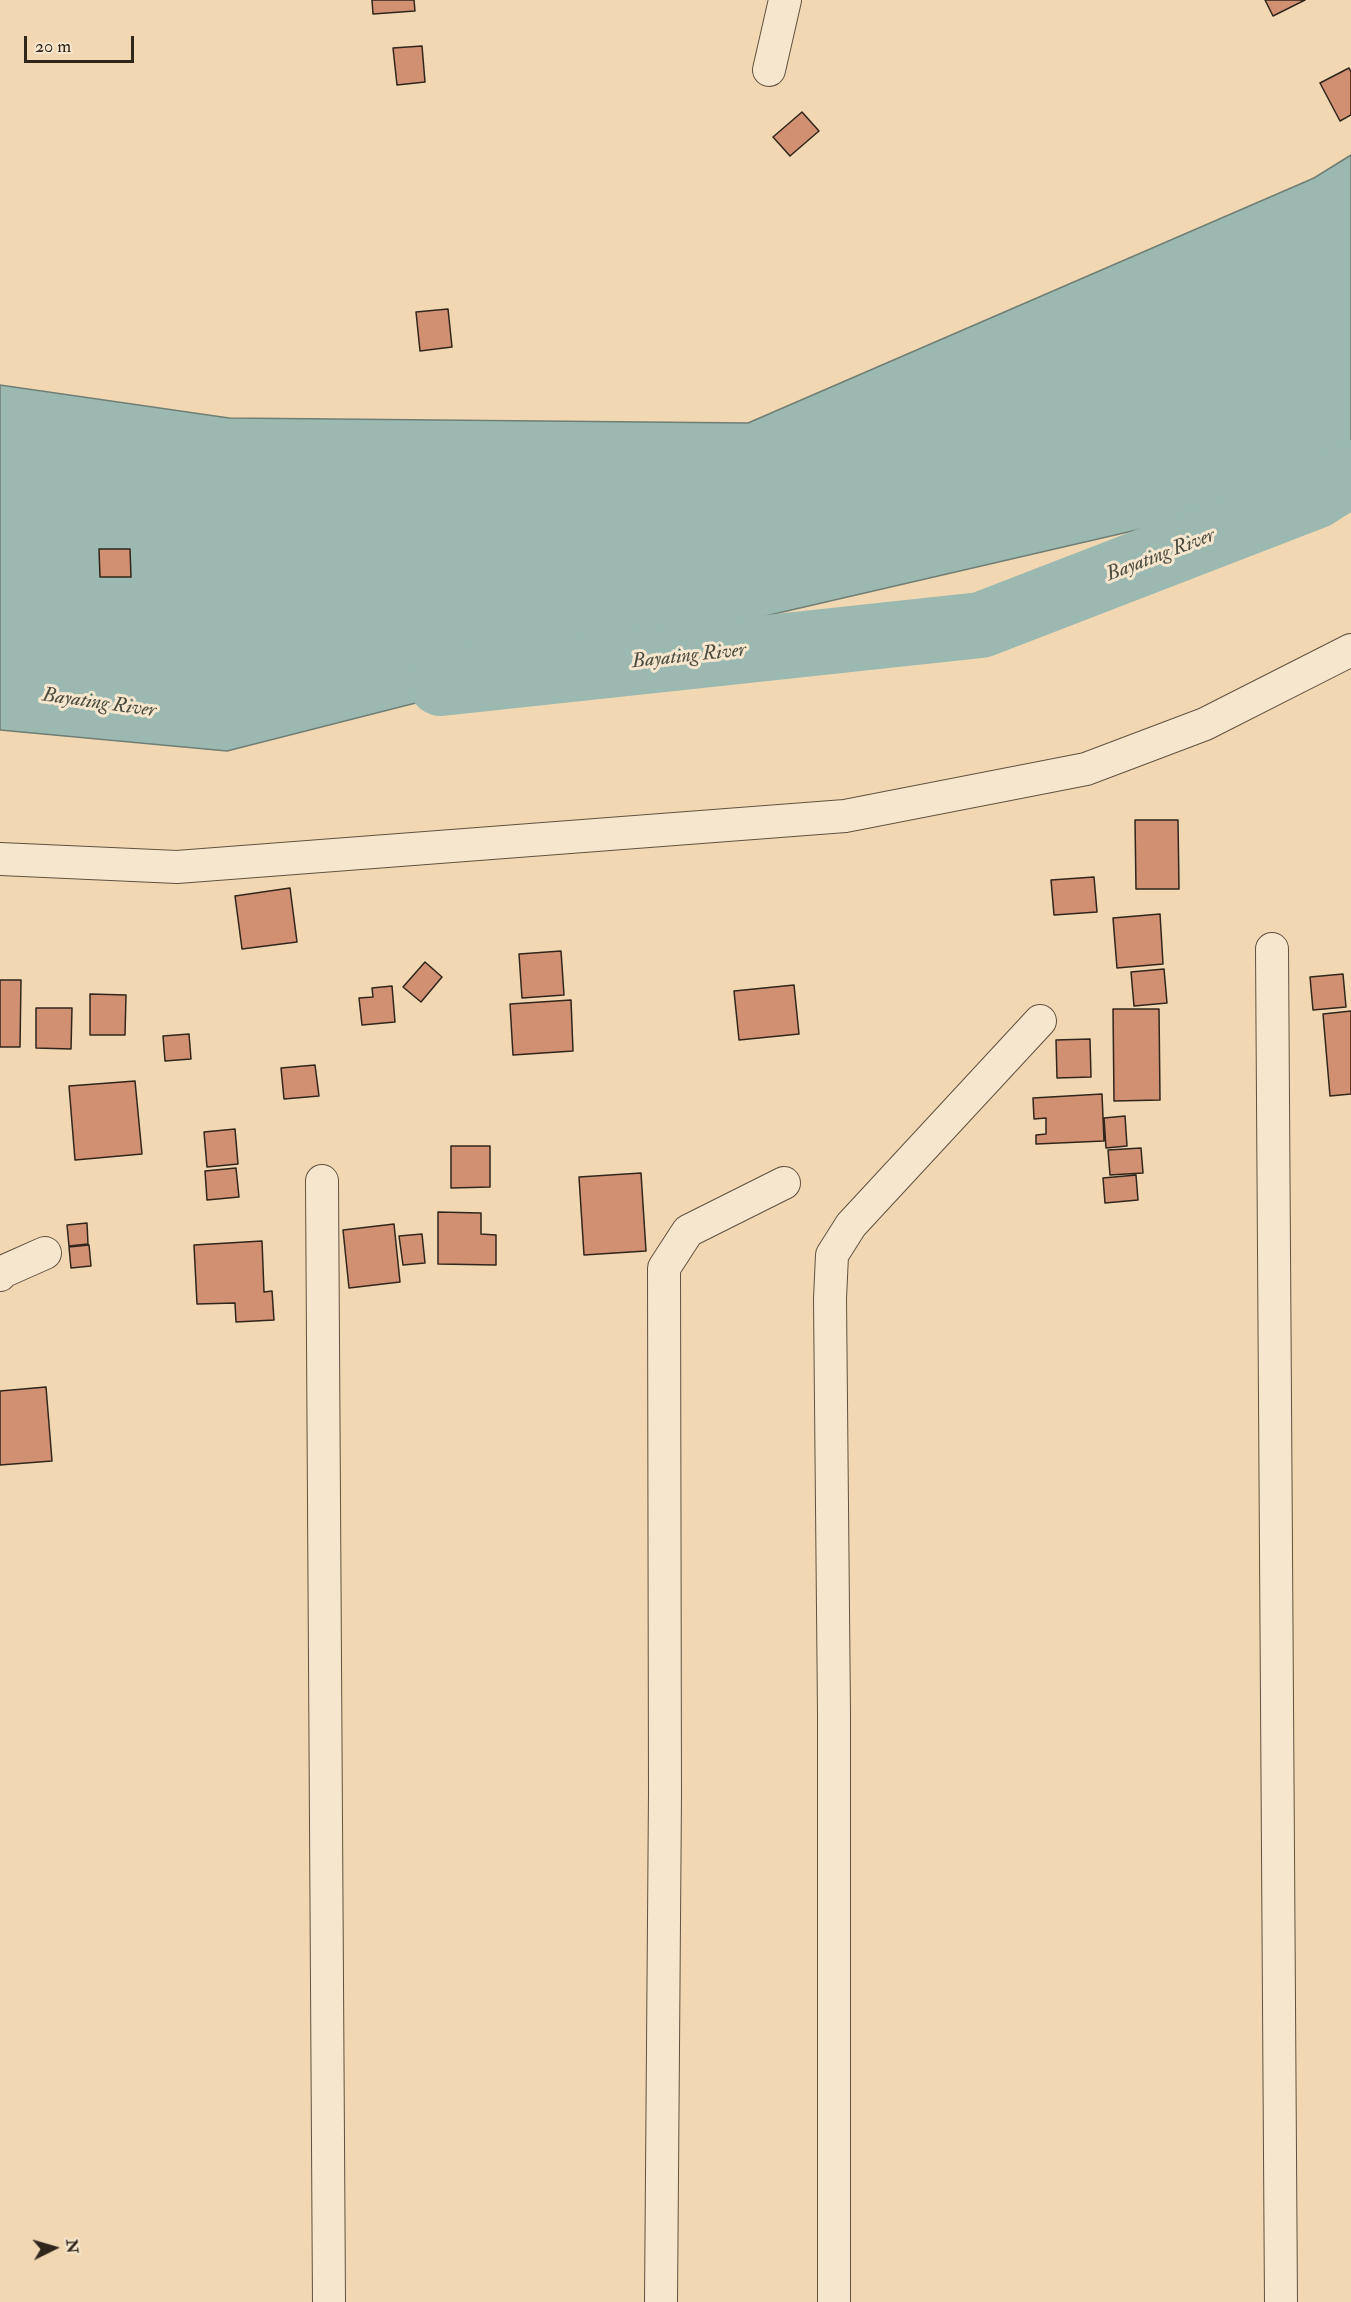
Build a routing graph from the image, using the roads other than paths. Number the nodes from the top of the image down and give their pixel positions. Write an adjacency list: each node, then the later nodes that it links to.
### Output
1 (785, 0): 2 (street)
2 (769, 70)
3 (1351, 650): 4 (street)
4 (0, 859)
5 (1272, 949): 14 (street)
6 (1040, 1021): 13 (street)
7 (322, 1181): 11 (street)
8 (784, 1183): 12 (street)
9 (45, 1253): 10 (street)
10 (0, 1275)
11 (328, 2302)
12 (661, 2302)
13 (834, 2302)
14 (1281, 2302)

